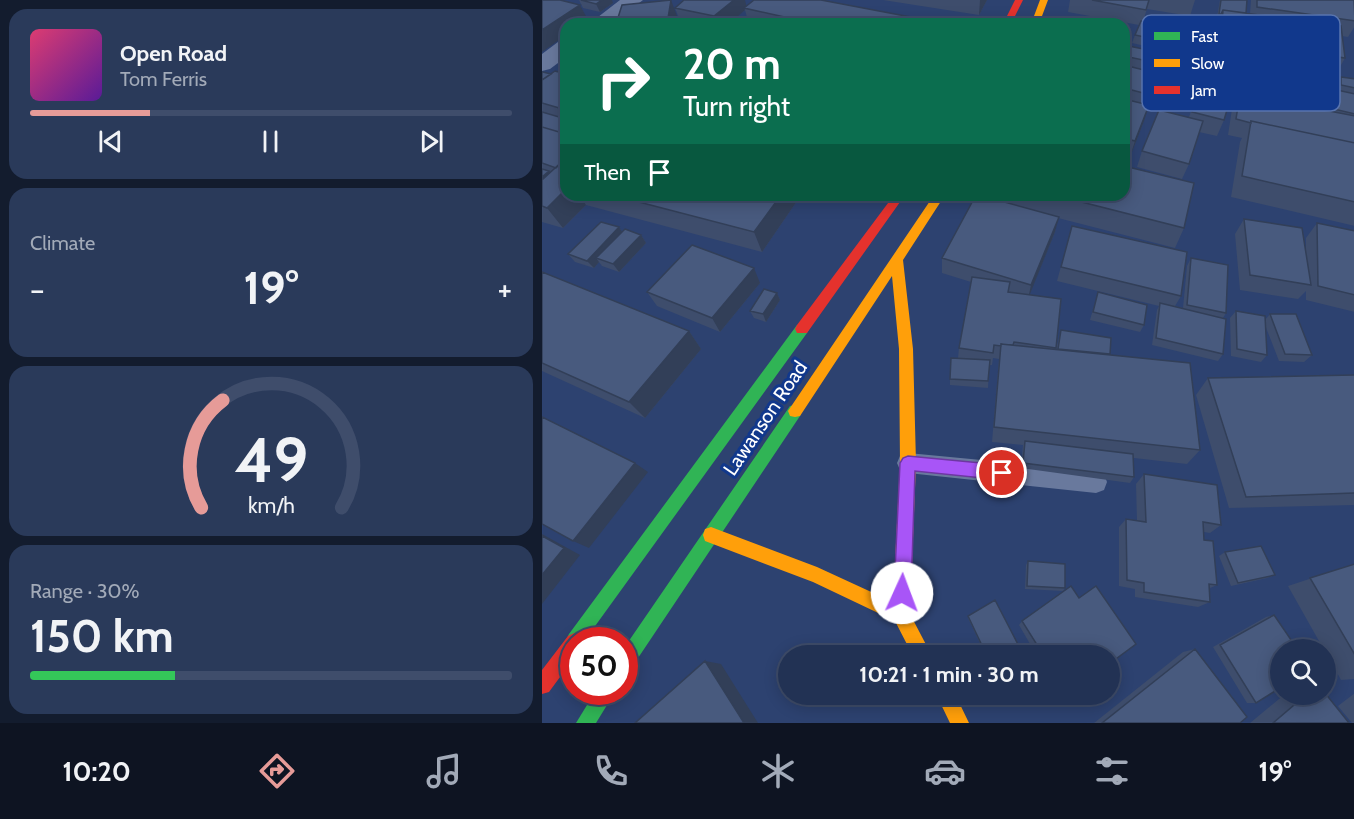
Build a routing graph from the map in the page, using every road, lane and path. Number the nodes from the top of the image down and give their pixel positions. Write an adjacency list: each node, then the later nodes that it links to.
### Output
1 (633, 0): 4 (street)
2 (1019, 0): 5 (main road)
3 (1044, 0): 6 (main road)
4 (608, 18)
5 (1010, 18)
6 (1037, 18)
7 (560, 51): 8 (street)
8 (542, 64)
9 (896, 201): 16 (main road, Lawanson Road)
10 (936, 201): 11 (main road, Lawanson Road)
11 (897, 260): 12 (main road); 14 (main road, Lawanson Road)
12 (908, 463): 13 (lane); 15 (main road)
13 (1096, 482)
14 (711, 535): 15 (main road); 17 (main road, Lawanson Road)
15 (901, 615): 18 (main road)
16 (584, 627)
17 (638, 643)
18 (917, 645)
19 (560, 660): 20 (main road, Lawanson Road)
20 (542, 685)
21 (597, 705): 23 (main road)
22 (951, 705): 24 (main road)
23 (585, 723)
24 (960, 723)

